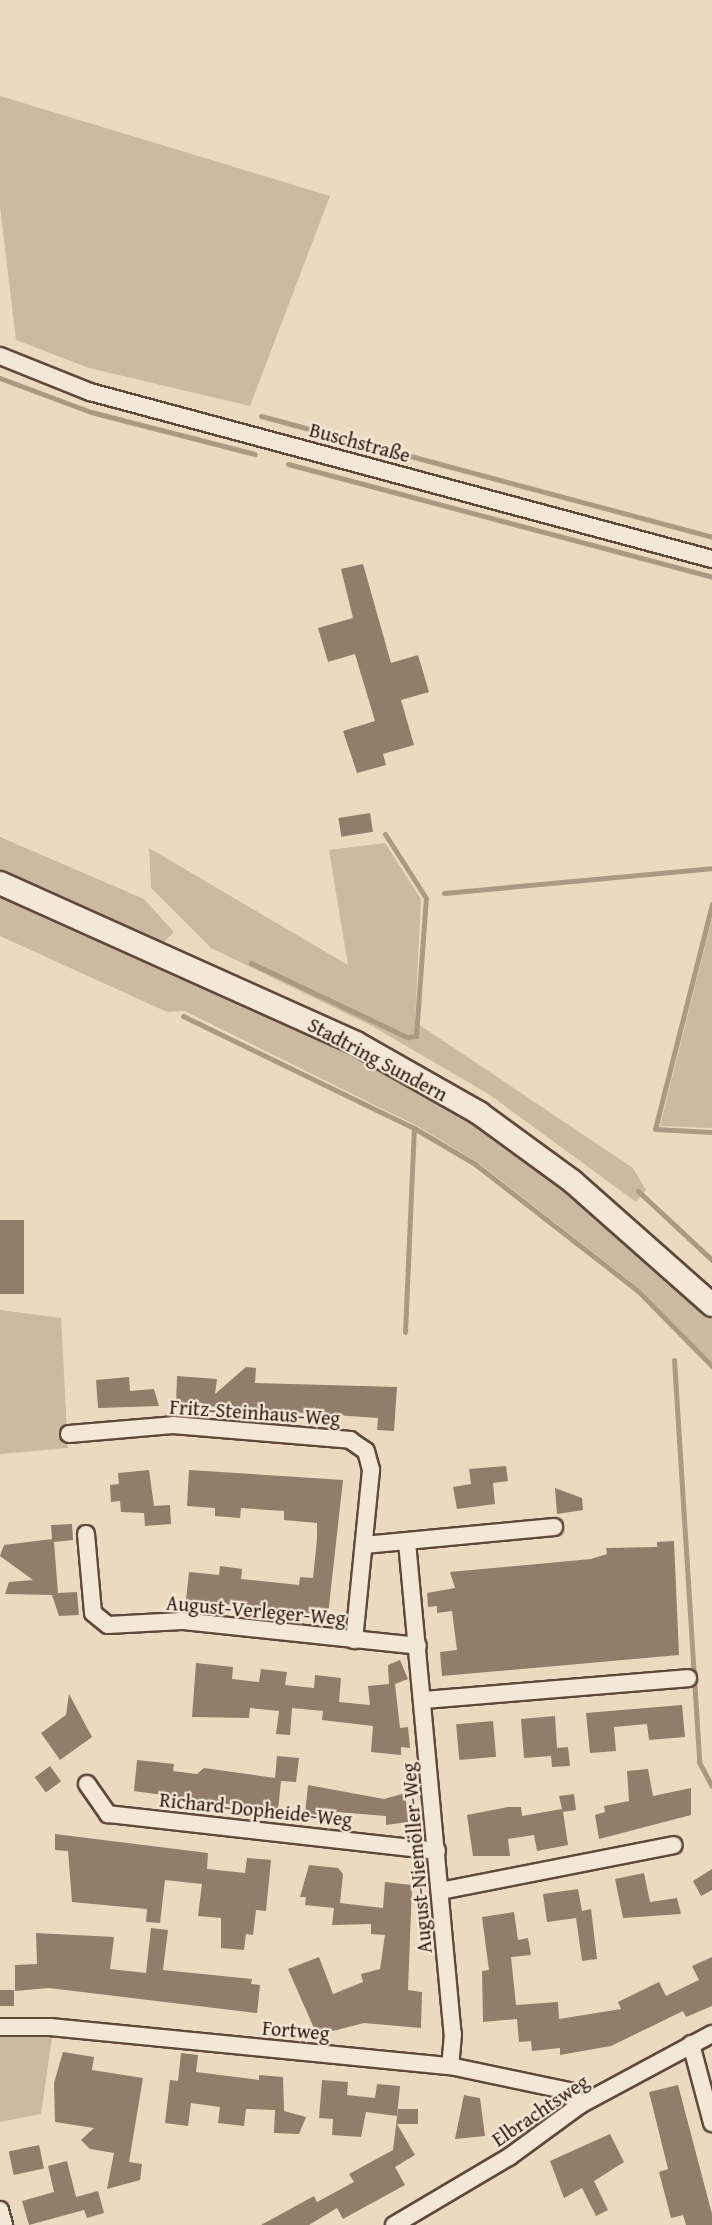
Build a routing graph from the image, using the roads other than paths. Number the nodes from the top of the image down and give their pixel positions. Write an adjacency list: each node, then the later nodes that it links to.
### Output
1 (0, 356): 2 (street, Buschstraße)
2 (712, 559)
3 (0, 884): 4 (main road, Stadtring Sundern)
4 (712, 1305)
5 (69, 1434): 9 (street, Fritz-Steinhaus-Weg)
6 (554, 1527): 8 (street)
7 (86, 1534): 10 (street, August-Verleger-Weg)
8 (407, 1542): 9 (street); 11 (street, August-Niemöller-Weg)
9 (364, 1545): 10 (street)
10 (354, 1640): 11 (street)
11 (418, 1646): 13 (street, August-Niemöller-Weg)
12 (688, 1678): 13 (street)
13 (423, 1700): 16 (street, August-Niemöller-Weg)
14 (87, 1784): 16 (street, Richard-Dopheide-Weg)
15 (674, 1845): 17 (street)
16 (437, 1851): 17 (street, August-Niemöller-Weg)
17 (440, 1891): 21 (street, August-Niemöller-Weg)
18 (0, 2026): 21 (street, Fortweg)
19 (712, 2034): 20 (street, Elbrachtsweg)
20 (691, 2043): 22 (street, Elbrachtsweg); 23 (street)
21 (450, 2066): 22 (street, Fortweg)
22 (580, 2105): 26 (street, Elbrachtsweg)
23 (712, 2123)
24 (0, 2210): 25 (street)
25 (4, 2225)
26 (394, 2225)

